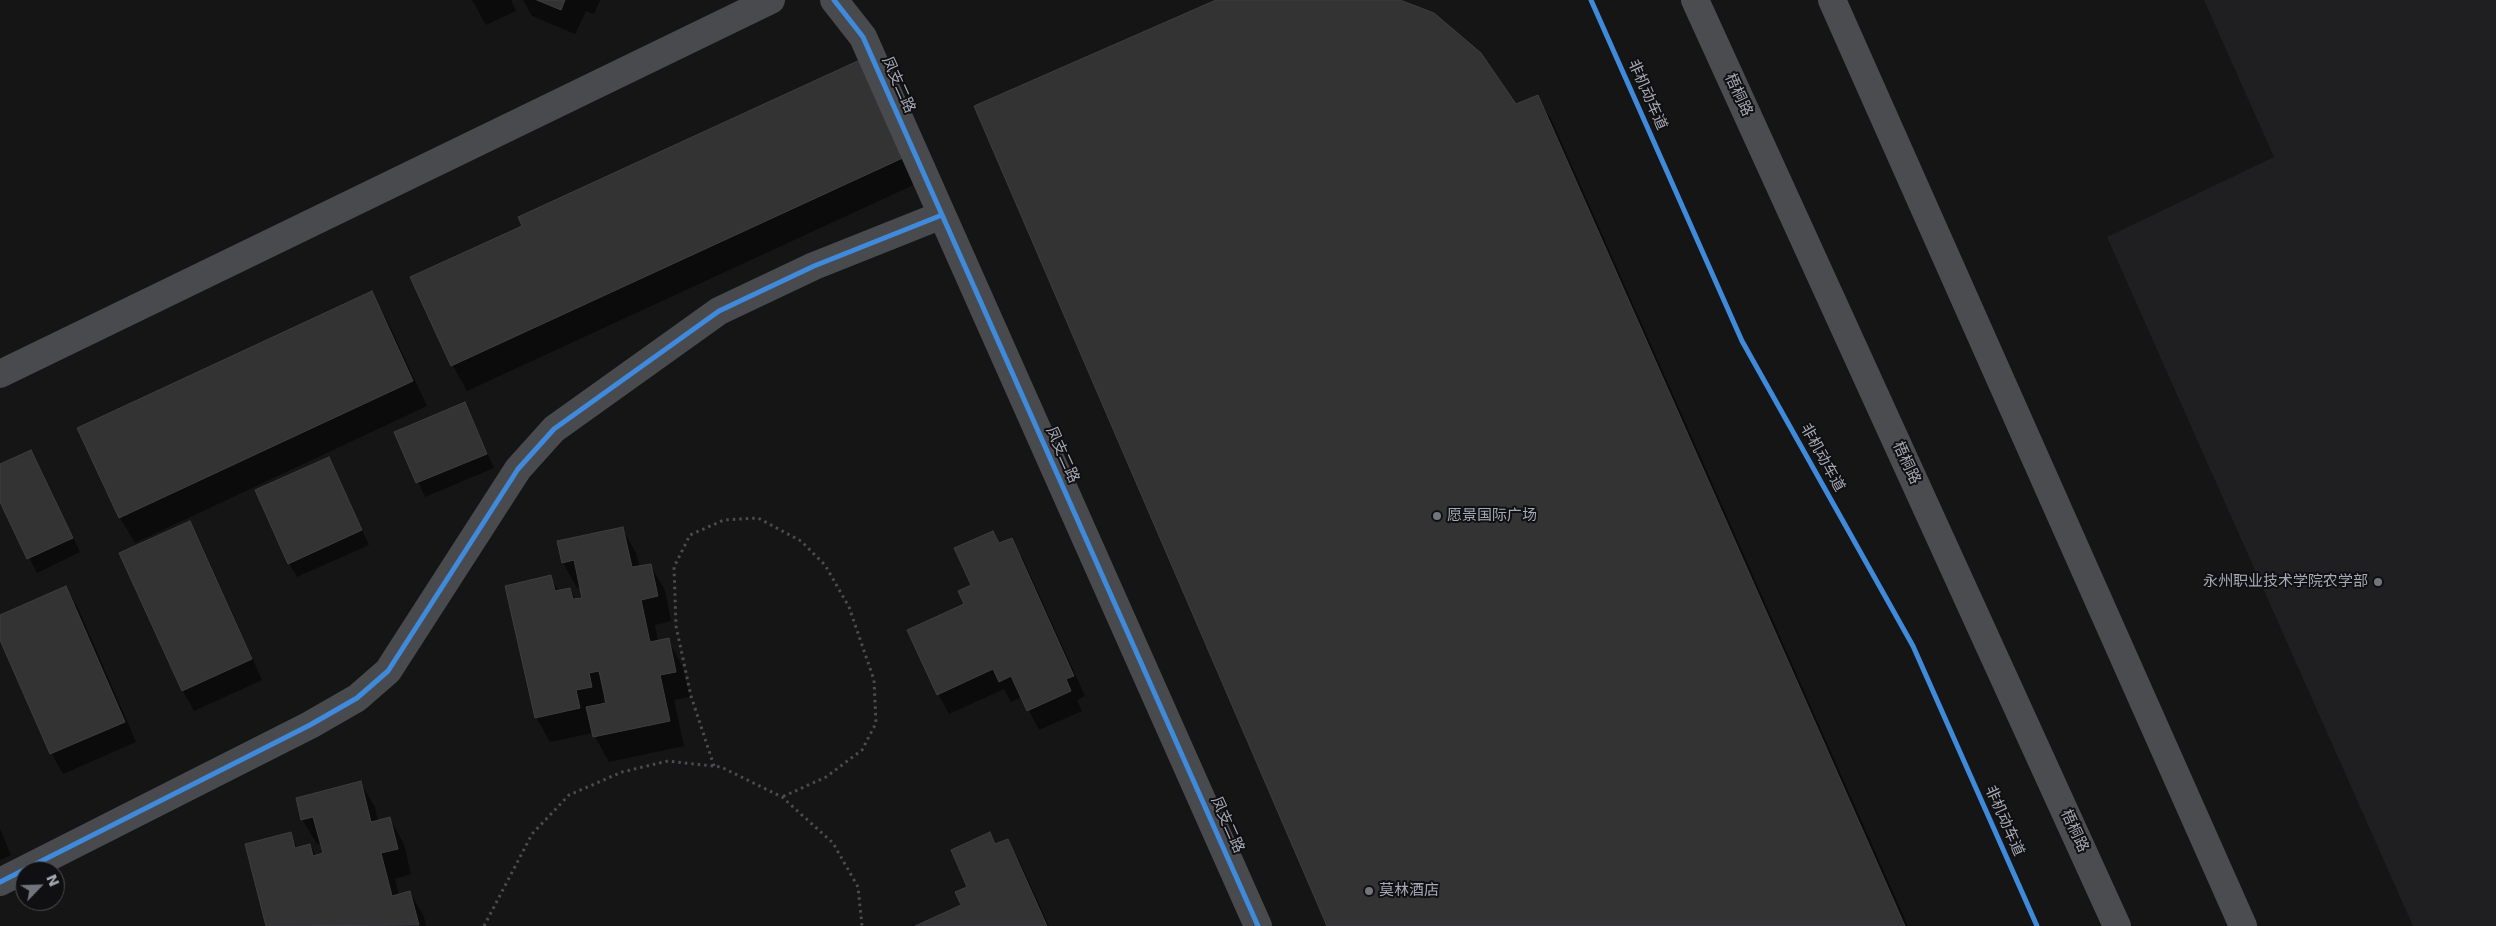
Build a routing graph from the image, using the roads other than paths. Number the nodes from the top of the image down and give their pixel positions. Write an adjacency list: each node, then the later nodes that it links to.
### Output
1 (771, 0): 6 (street)
2 (834, 0): 5 (street, 凤支二路)
3 (1695, 0): 9 (main road, 梧桐路)
4 (1832, 0): 10 (main road)
5 (942, 215): 7 (street); 8 (street, 凤支二路)
6 (0, 374)
7 (0, 882)
8 (1258, 926)
9 (2118, 926)
10 (2243, 926)

